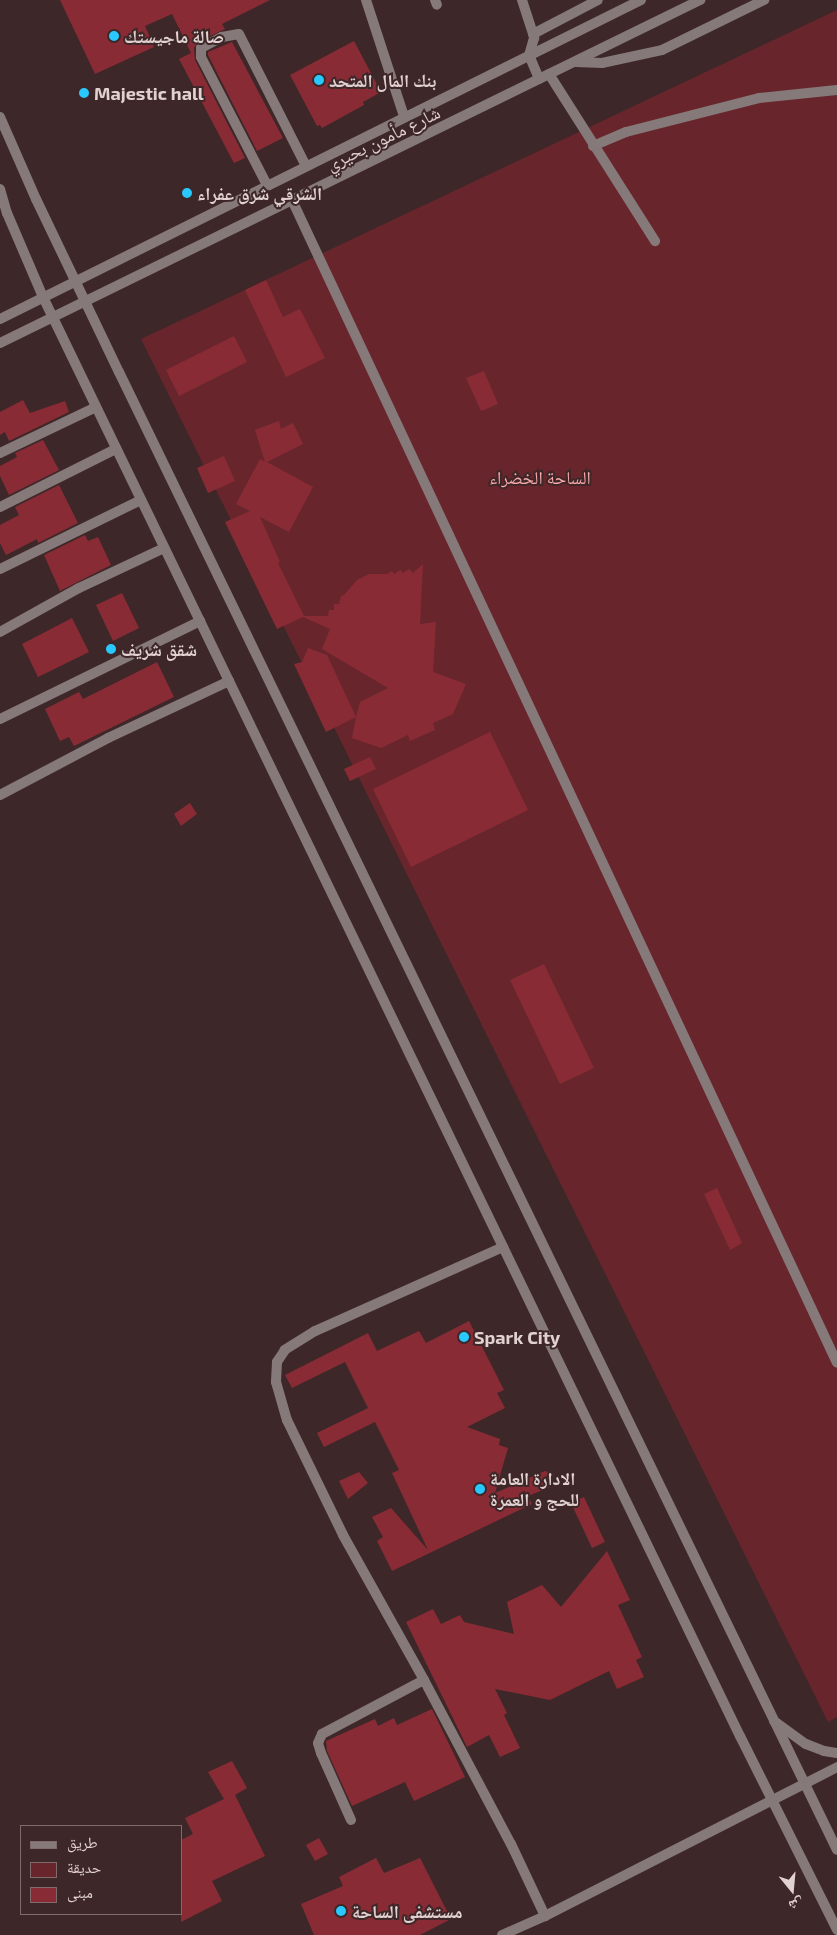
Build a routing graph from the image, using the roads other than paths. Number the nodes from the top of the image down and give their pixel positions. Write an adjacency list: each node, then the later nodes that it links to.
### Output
1 (366, 0): 13 (street)
2 (522, 0): 7 (street)
3 (598, 0): 7 (street)
4 (641, 0): 8 (street, شارع مأمون بحيري)
5 (700, 0): 9 (street, شارع مأمون بحيري)
6 (764, 0): 9 (street)
7 (533, 34): 8 (street)
8 (529, 55): 11 (street); 13 (street, شارع مأمون بحيري)
9 (576, 62): 10 (street, شارع مأمون بحيري)
10 (549, 74): 11 (street, شارع مأمون بحيري); 15 (street)
11 (539, 79): 19 (street, شارع مأمون بحيري)
12 (837, 90): 15 (street)
13 (404, 116): 16 (street, شارع مأمون بحيري)
14 (0, 117): 21 (street)
15 (593, 146): 20 (street)
16 (306, 166): 17 (street, شارع مأمون بحيري); 17 (street)
17 (267, 185): 21 (street, شارع مأمون بحيري)
18 (0, 189): 22 (street)
19 (292, 200): 23 (street, شارع مأمون بحيري); 40 (street)
20 (655, 241)
21 (76, 282): 22 (street, شارع مأمون بحيري); 23 (street)
22 (43, 297): 24 (street); 25 (street, شارع مأمون بحيري)
23 (85, 302): 24 (street, شارع مأمون بحيري); 42 (street)
24 (53, 317): 26 (street, شارع مأمون بحيري); 27 (street)
25 (0, 319)
26 (0, 343)
27 (96, 406): 28 (street); 29 (street)
28 (116, 449): 30 (street); 31 (street)
29 (0, 454)
30 (141, 500): 32 (street); 33 (street)
31 (0, 507)
32 (164, 548): 34 (street); 35 (street)
33 (0, 569)
34 (200, 621): 36 (street); 37 (street)
35 (0, 632)
36 (229, 681): 38 (street); 39 (street)
37 (0, 719)
38 (0, 795)
39 (503, 1247): 41 (street); 46 (street)
40 (837, 1362)
41 (424, 1680): 47 (street); 49 (street)
42 (773, 1720): 43 (street); 45 (street)
43 (837, 1753)
44 (837, 1767): 45 (street)
45 (804, 1784): 46 (street); 48 (street)
46 (771, 1800): 49 (street); 50 (street)
47 (351, 1820)
48 (837, 1850)
49 (545, 1916): 51 (street)
50 (837, 1930)
51 (502, 1935)

